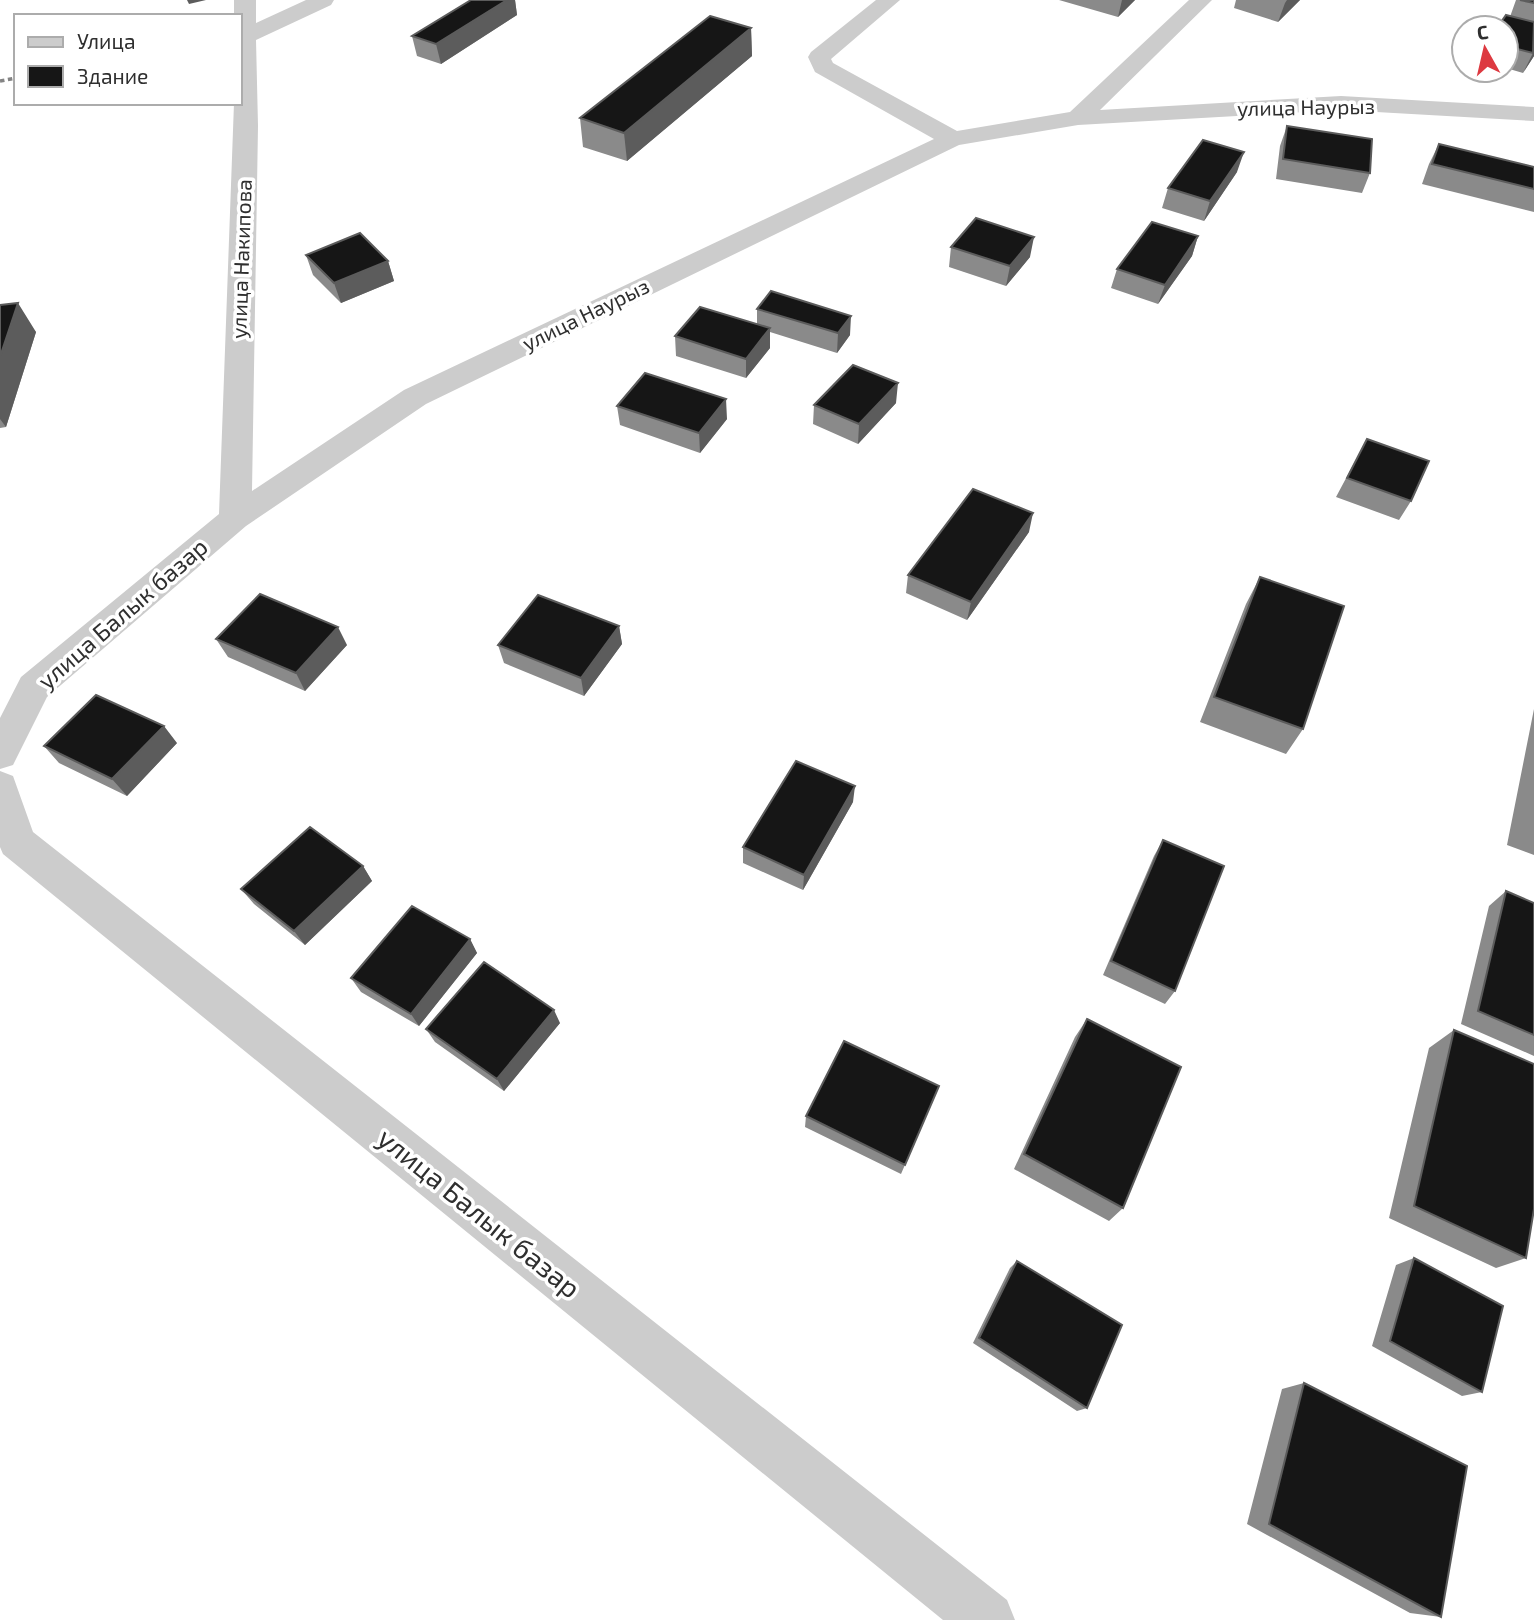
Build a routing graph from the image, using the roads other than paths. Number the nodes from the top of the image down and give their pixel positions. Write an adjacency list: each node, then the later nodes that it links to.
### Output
1 (245, 0): 5 (street, улица Накипова)
2 (323, 0): 5 (street)
3 (889, 0): 8 (street)
4 (1200, 0): 7 (street)
5 (245, 37): 9 (street, улица Накипова)
6 (1534, 114): 7 (street, улица Наурыз)
7 (1078, 118): 8 (street, улица Наурыз)
8 (953, 139): 9 (street, улица Наурыз)
9 (235, 518): 10 (street, улица Балык базар)
10 (0, 754)
11 (0, 787): 12 (street, улица Балык базар)
12 (987, 1620)

